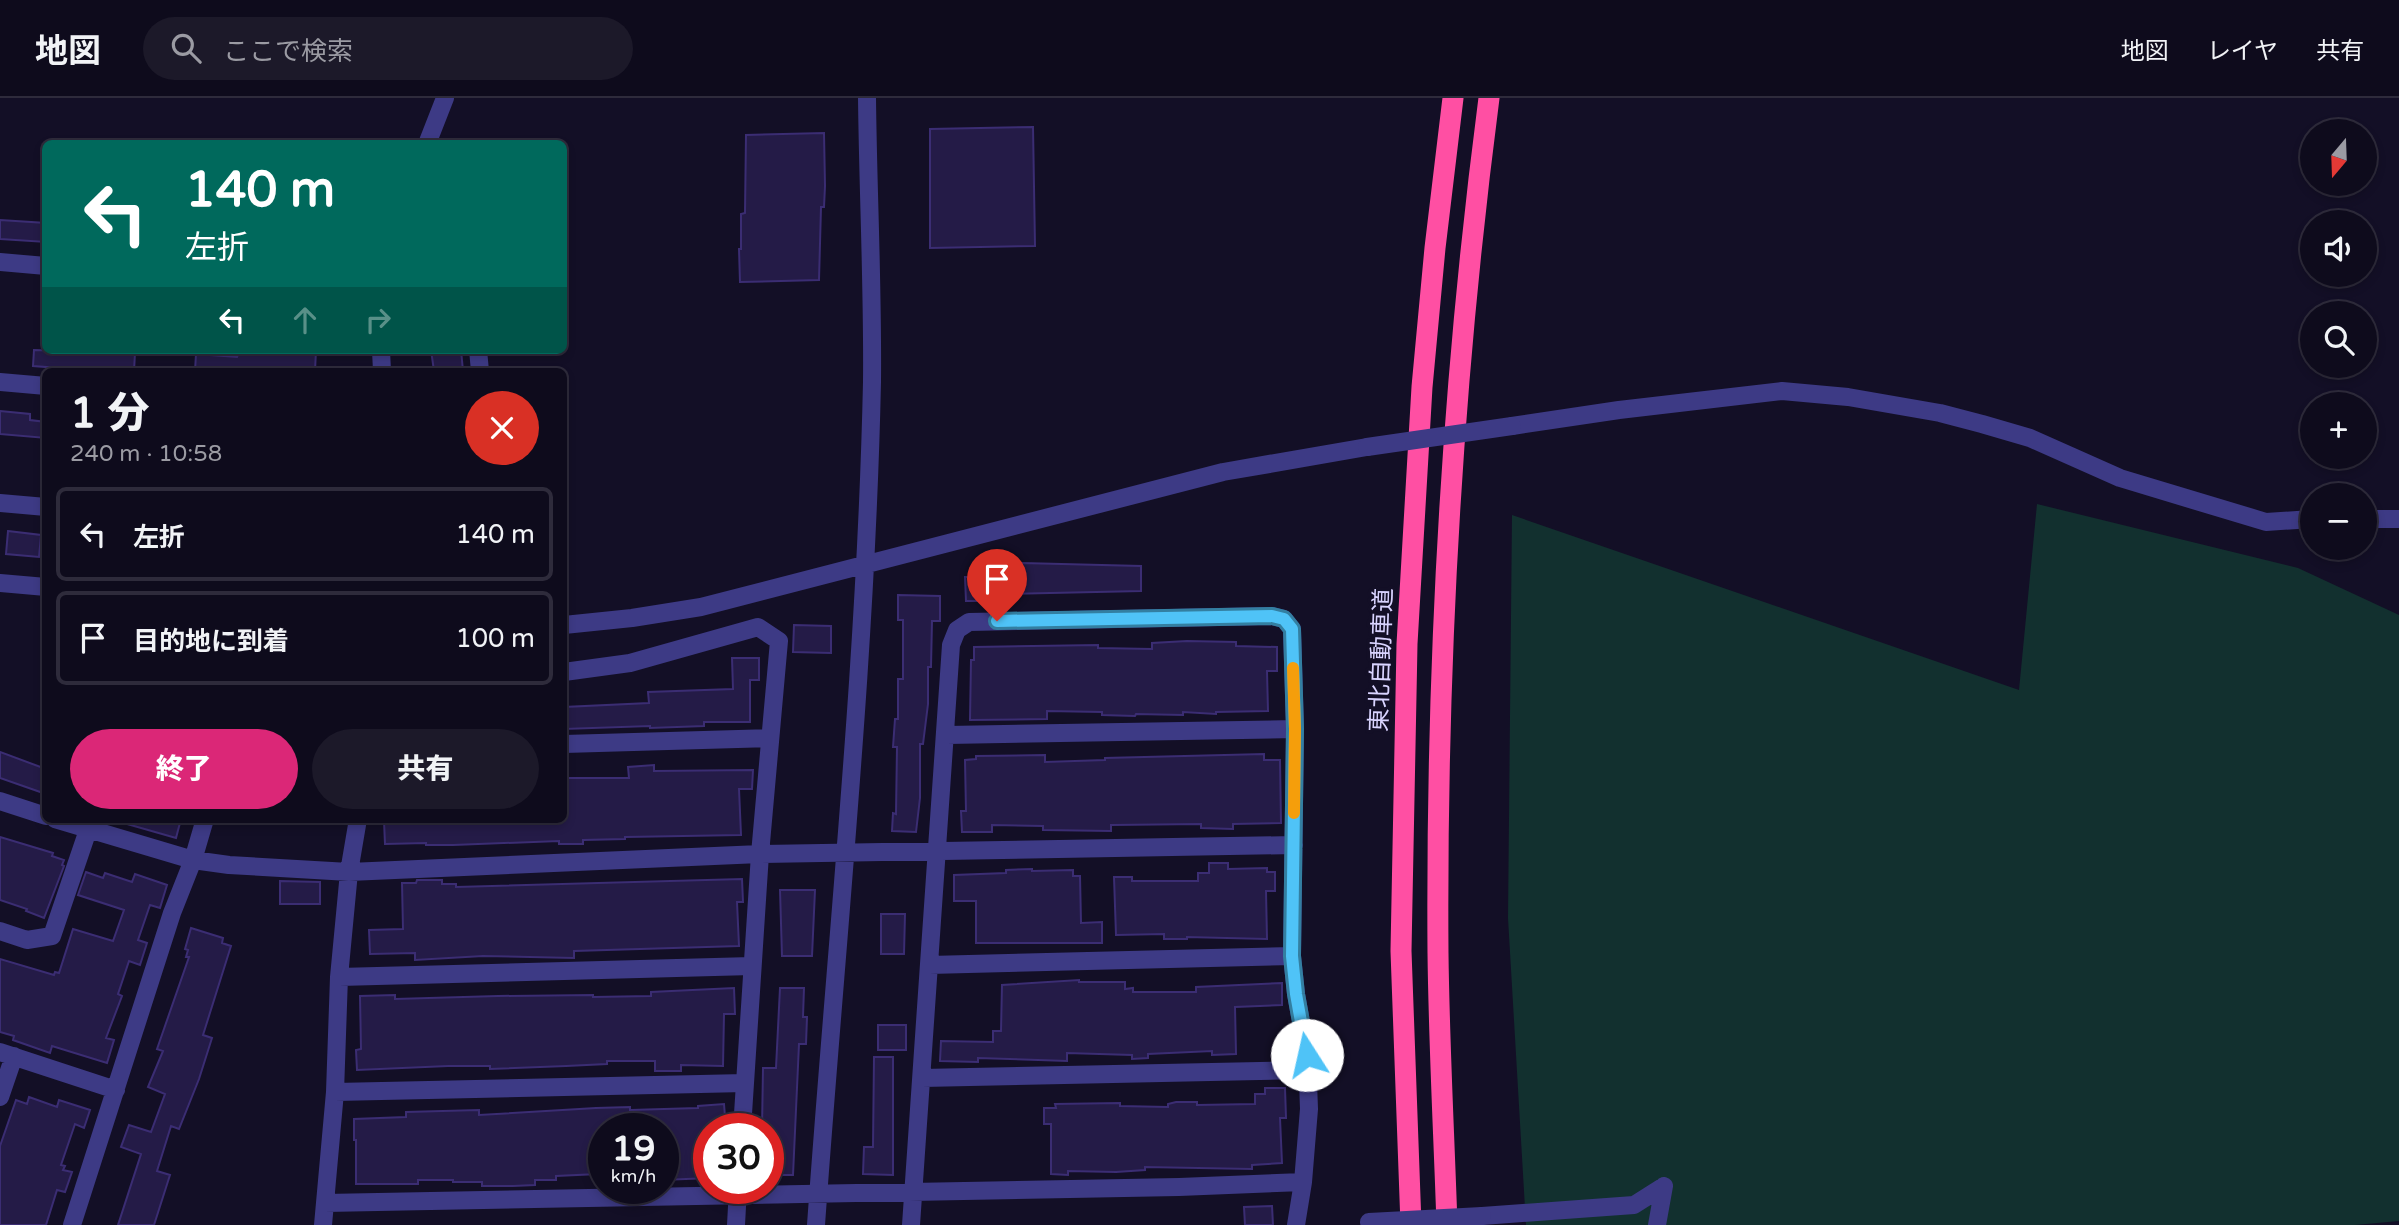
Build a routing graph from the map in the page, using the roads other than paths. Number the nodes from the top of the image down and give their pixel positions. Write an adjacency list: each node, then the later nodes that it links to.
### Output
1 (445, 98): 5 (street)
2 (867, 98): 15 (street)
3 (1453, 98): 63 (highway, 東北自動車道)
4 (1489, 98): 64 (highway)
5 (429, 140)
6 (0, 262): 7 (street)
7 (42, 266)
8 (0, 382): 9 (street)
9 (42, 386)
10 (0, 503): 11 (street)
11 (42, 507)
12 (2377, 519): 13 (street)
13 (2399, 519)
14 (2300, 520): 15 (street, bridge)
15 (864, 564): 18 (street); 32 (street)
16 (0, 583): 17 (street)
17 (42, 587)
18 (567, 625)
19 (567, 672): 22 (street)
20 (1295, 729): 21 (street); 21 (street); 30 (street)
21 (947, 735): 31 (street)
22 (770, 738): 23 (street); 33 (street)
23 (567, 744)
24 (0, 801): 25 (street)
25 (42, 815)
26 (67, 823): 29 (street)
27 (204, 823): 34 (street)
28 (357, 823): 35 (street)
29 (88, 830): 34 (street); 36 (street)
30 (1294, 845): 31 (street); 37 (street)
31 (935, 851): 32 (street); 38 (street)
32 (845, 852): 33 (street); 53 (street)
33 (760, 854): 35 (street); 39 (street)
34 (193, 860): 35 (street); 45 (street)
35 (349, 872): 40 (street)
36 (0, 931)
37 (1292, 956): 38 (street); 42 (street)
38 (929, 965): 43 (street)
39 (752, 966): 40 (street); 44 (street)
40 (339, 977): 46 (street)
41 (7, 1054): 45 (street); 47 (street)
42 (1308, 1070): 43 (street); 49 (street)
43 (922, 1078): 51 (street)
44 (745, 1083): 46 (street); 48 (street)
45 (117, 1090): 57 (street)
46 (335, 1092): 54 (street)
47 (0, 1097)
48 (743, 1113)
49 (1303, 1182): 51 (street); 62 (street)
50 (693, 1192): 54 (street)
51 (913, 1192): 53 (street); 61 (street)
52 (784, 1193): 53 (street)
53 (818, 1195): 60 (street)
54 (325, 1203): 58 (street)
55 (737, 1204): 59 (street)
56 (1368, 1222): 65 (street, bridge)
57 (72, 1225)
58 (323, 1225)
59 (736, 1225)
60 (816, 1225)
61 (911, 1225)
62 (1296, 1225)
63 (1411, 1225)
64 (1447, 1225)
65 (1657, 1225)

